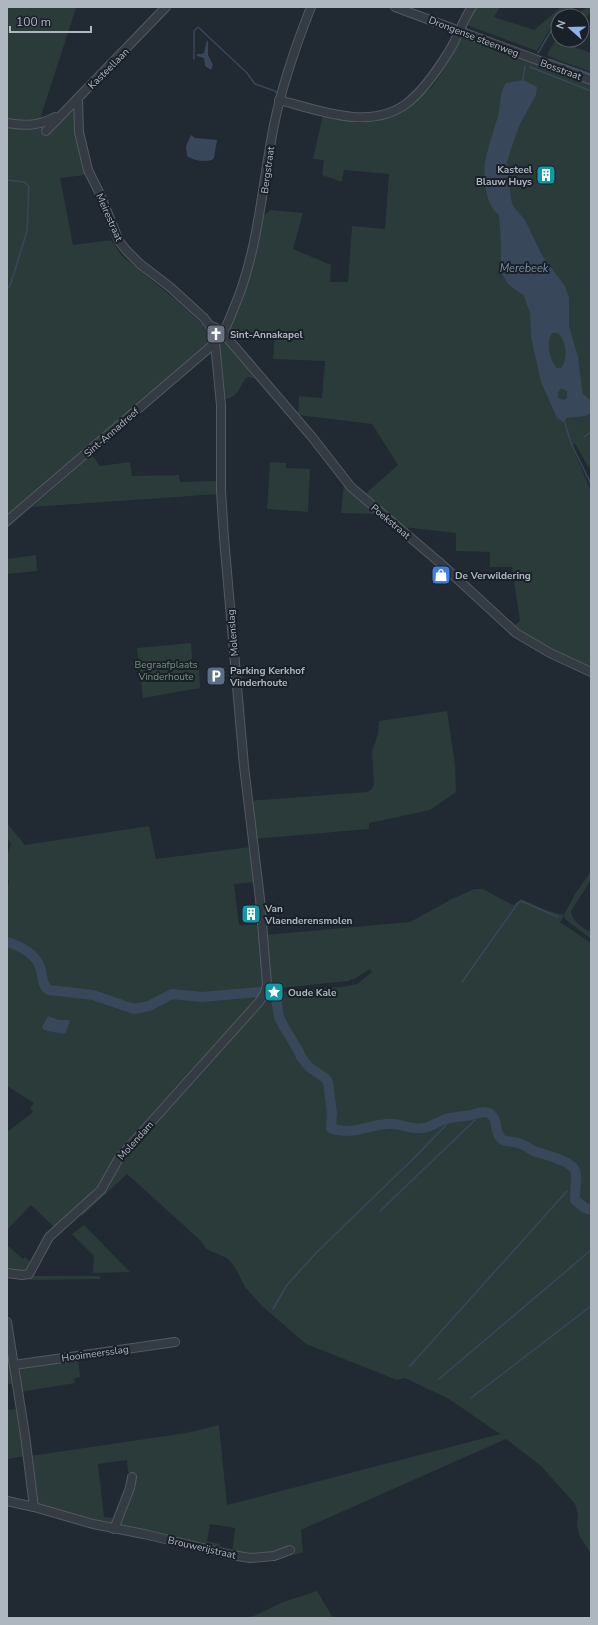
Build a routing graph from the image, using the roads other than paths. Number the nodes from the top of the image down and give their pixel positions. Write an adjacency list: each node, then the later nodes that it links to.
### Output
1 (166, 7): 8 (street, Kasteellaan)
2 (311, 7): 9 (street, Bergstraat)
3 (395, 7): 5 (street, Drongense steenweg)
4 (472, 7): 5 (street)
5 (460, 31): 6 (street, Drongense steenweg); 9 (street)
6 (530, 57): 7 (street, Bosstraat)
7 (591, 80)
8 (78, 98): 10 (street, Kasteellaan); 13 (street, Meirestraat)
9 (279, 100): 14 (street, Bergstraat)
10 (66, 110): 11 (street, Kasteellaan); 12 (street, Kasteellaan)
11 (7, 123)
12 (46, 131)
13 (210, 326): 14 (street, Meirestraat); 15 (street, Meirestraat)
14 (223, 333): 15 (street); 17 (street, Poekstraat)
15 (215, 343): 16 (street, Sint-Annadreef); 18 (street, Molenslag)
16 (7, 521)
17 (591, 672)
18 (265, 993): 19 (street, Molendam)
19 (7, 1273)
20 (7, 1322): 22 (street)
21 (175, 1342): 22 (street, Hooimeersslag)
22 (14, 1365): 25 (street)
23 (132, 1477): 26 (street)
24 (7, 1501): 25 (street, Brouwerijstraat)
25 (34, 1507): 26 (street, Brouwerijstraat)
26 (114, 1529): 27 (street, Brouwerijstraat)
27 (290, 1550)

